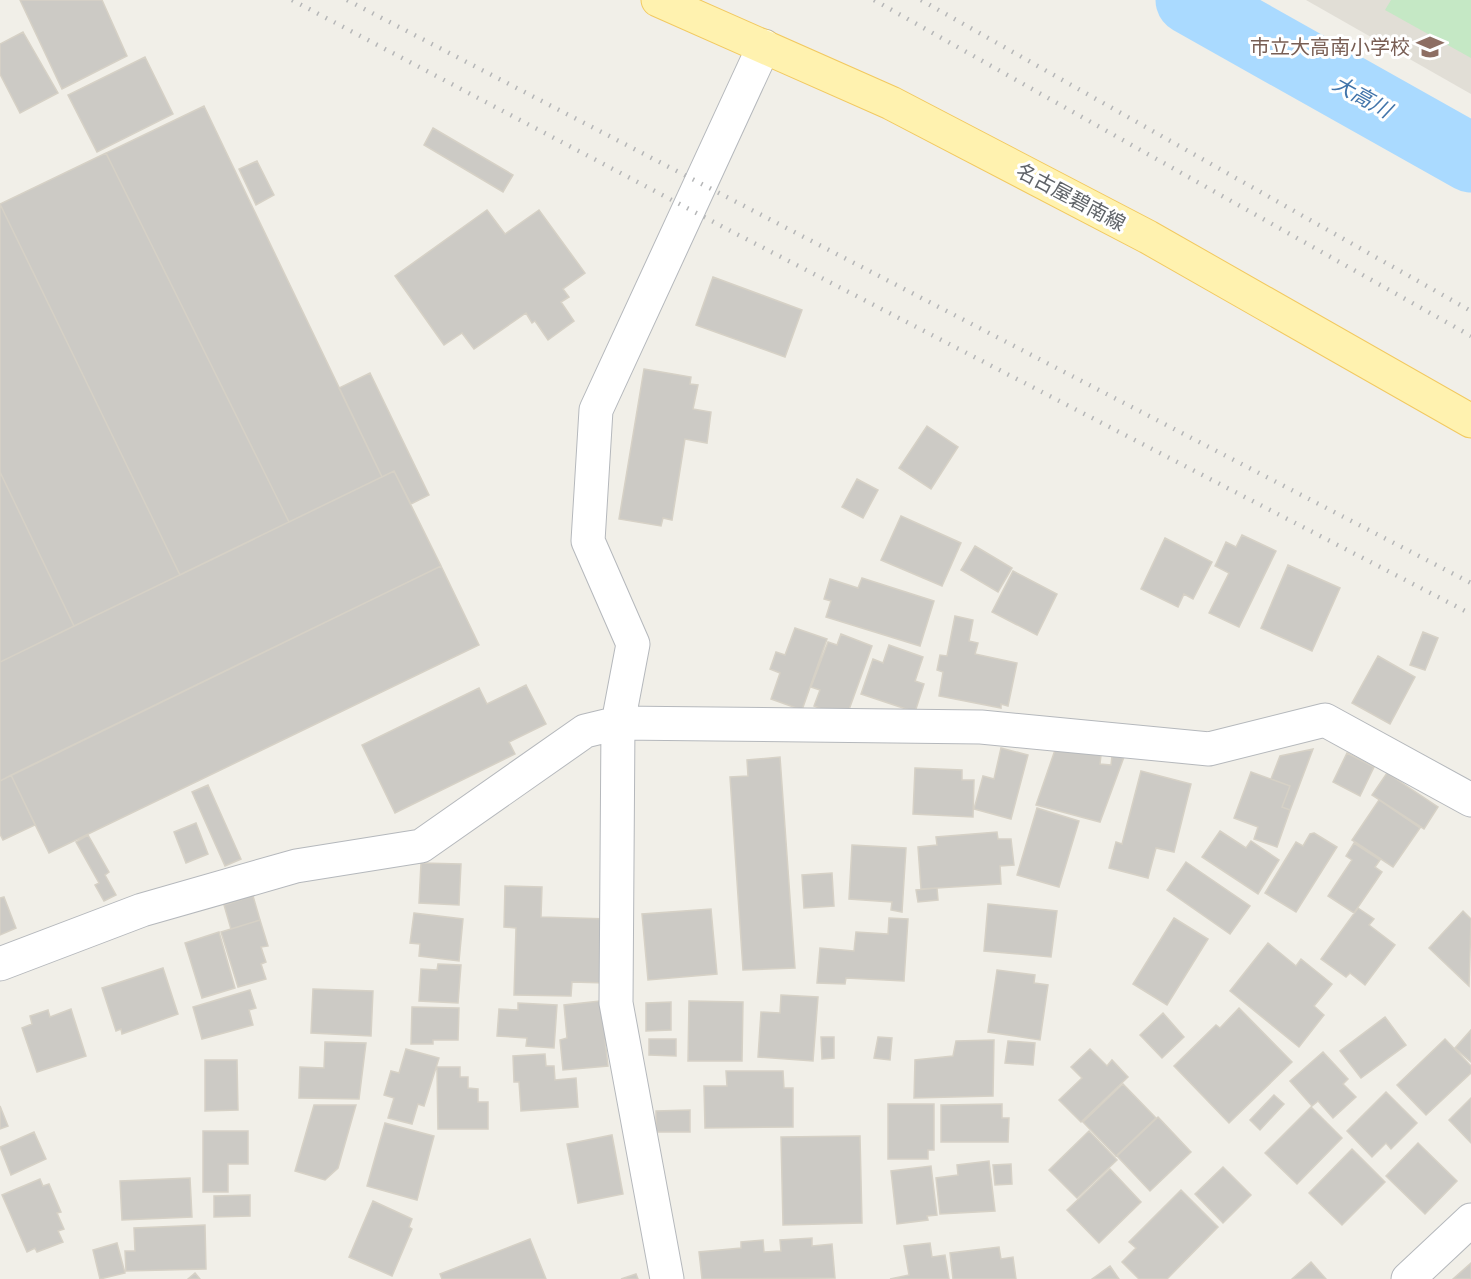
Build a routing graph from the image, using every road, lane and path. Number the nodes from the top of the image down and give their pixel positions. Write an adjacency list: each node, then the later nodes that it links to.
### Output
1 (658, 0): 2 (main road, 名古屋碧南線)
2 (764, 46): 3 (main road, 名古屋碧南線); 4 (street)
3 (1471, 421)
4 (618, 723): 5 (street); 6 (street); 8 (street)
5 (1471, 800)
6 (0, 964)
7 (1471, 1220): 9 (street)
8 (667, 1279)
9 (1408, 1279)

